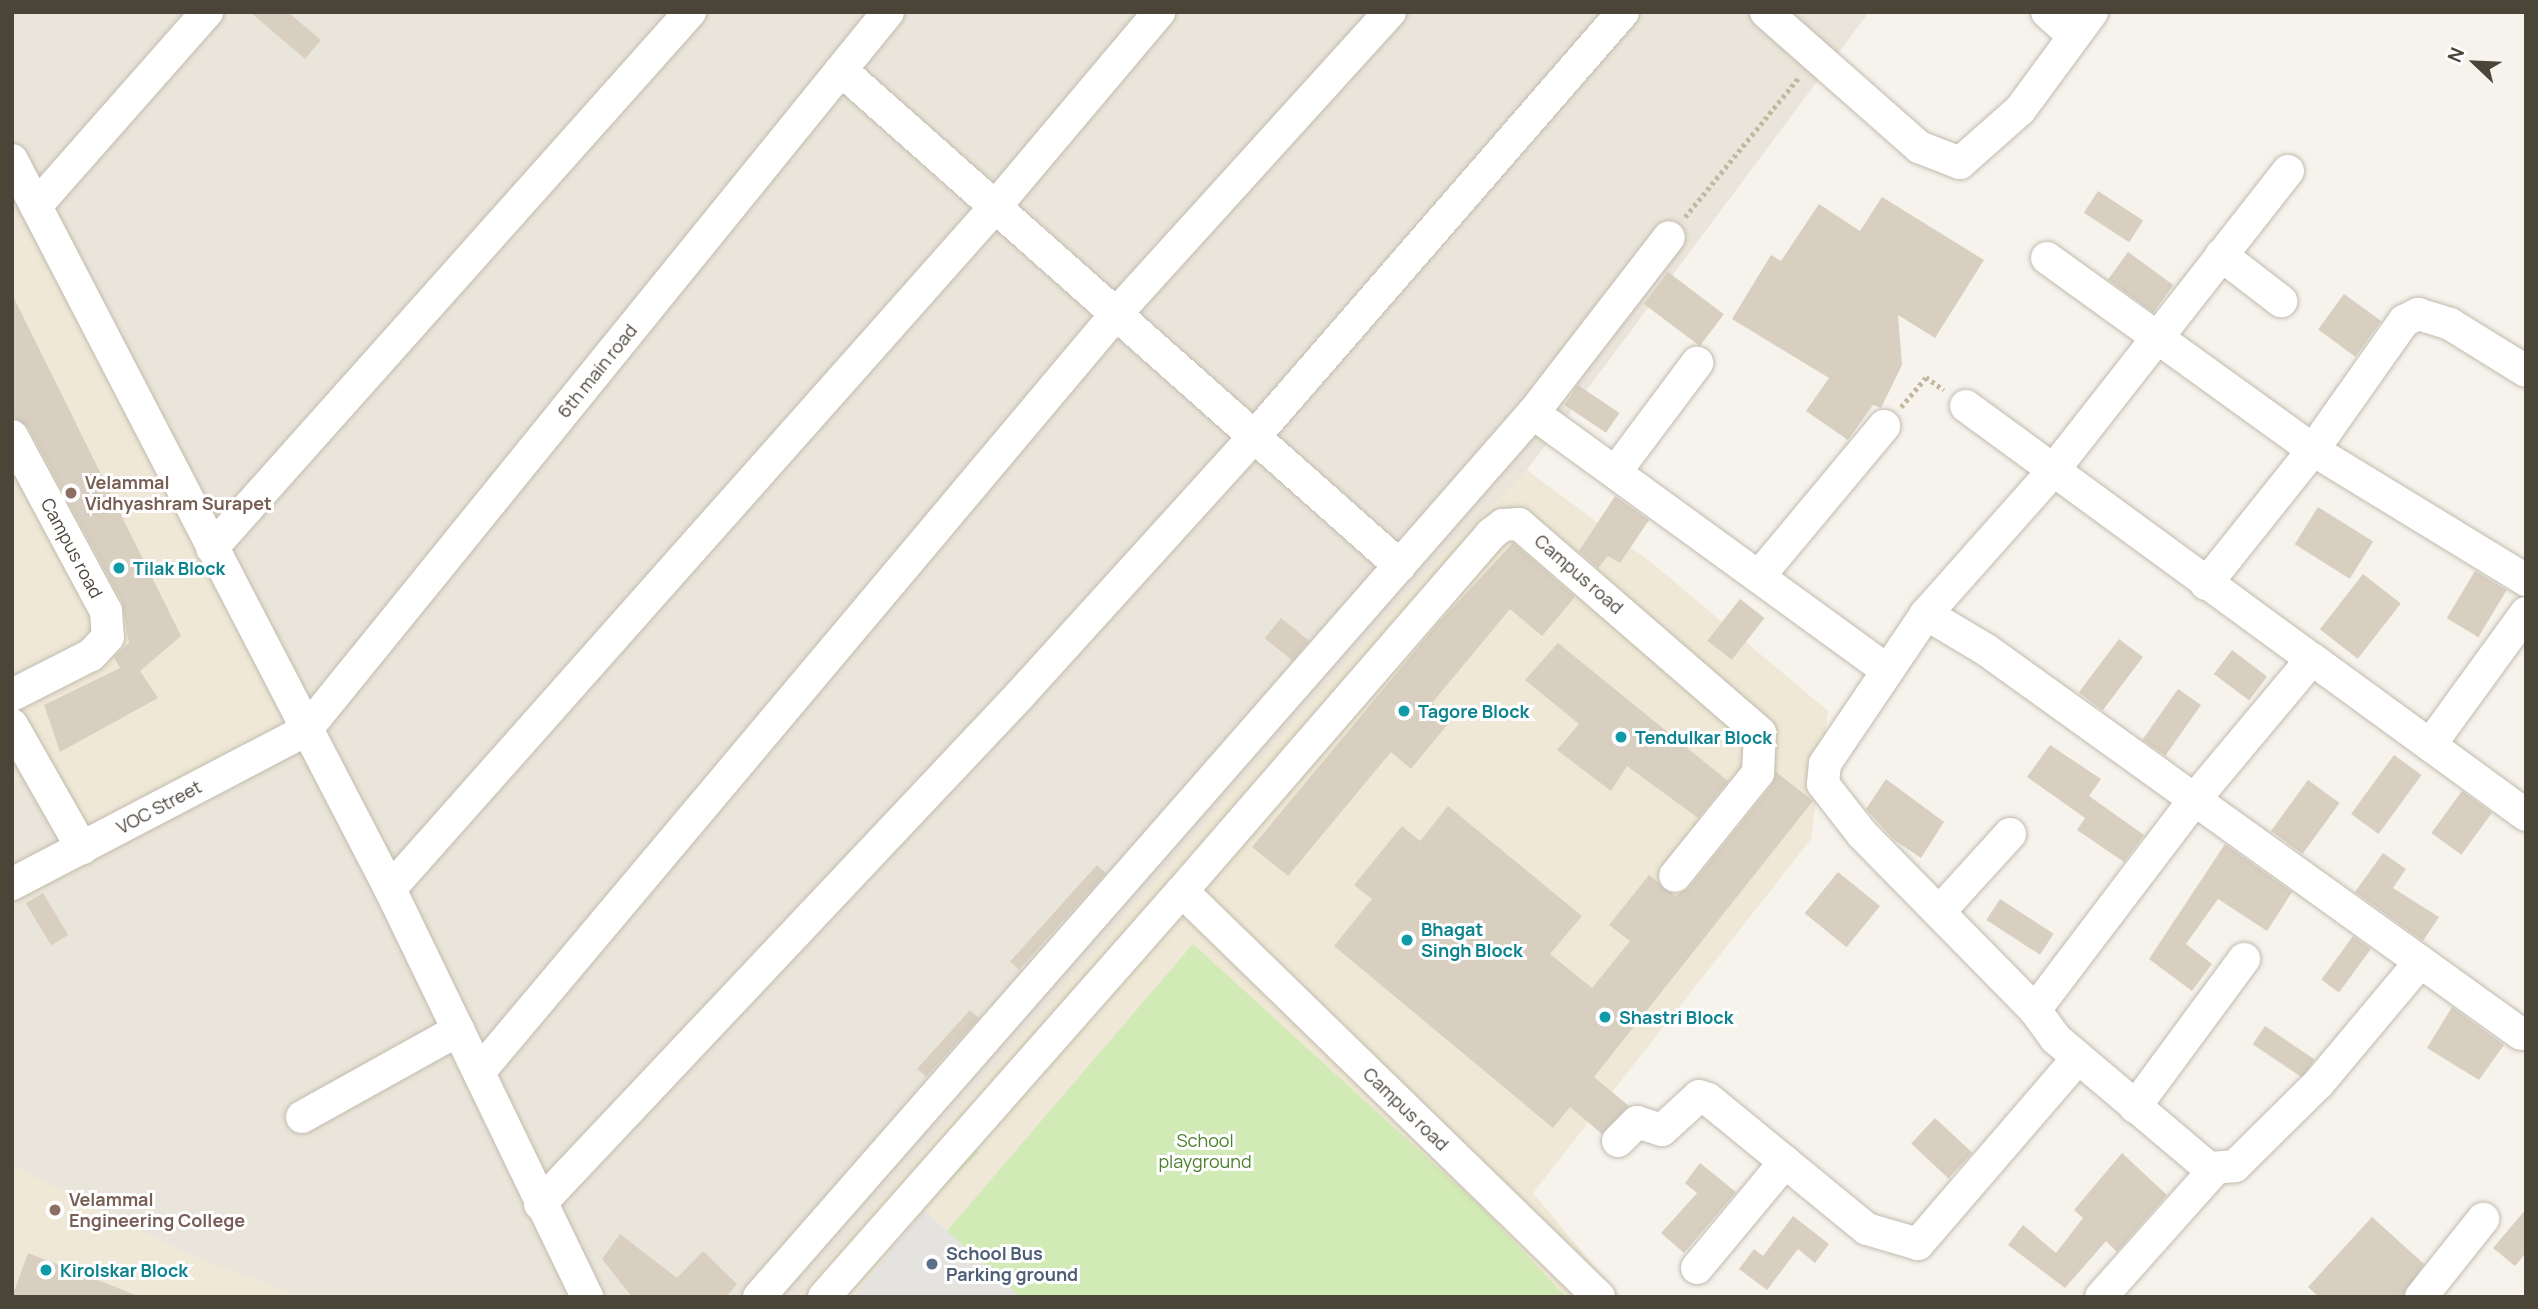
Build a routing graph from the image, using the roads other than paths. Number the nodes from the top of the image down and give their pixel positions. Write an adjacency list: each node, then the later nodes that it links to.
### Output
1 (207, 12): 13 (street)
2 (690, 12): 31 (street)
3 (888, 12): 10 (street, 6th main road)
4 (1159, 12): 14 (street)
5 (1390, 12): 19 (street)
6 (1623, 12): 27 (street)
7 (1766, 12): 9 (street)
8 (2047, 12): 9 (street)
9 (2083, 24)
10 (841, 70): 14 (street); 44 (street, 6th main road)
11 (12, 160): 13 (street)
12 (2288, 171): 16 (street)
13 (36, 206): 31 (street)
14 (995, 207): 19 (street); 53 (street)
15 (1669, 237): 24 (street)
16 (2221, 255): 18 (street); 20 (street)
17 (2047, 258): 20 (street)
18 (2281, 301)
19 (1116, 314): 27 (street); 62 (street)
20 (2156, 334): 28 (street); 30 (street)
21 (1697, 363): 29 (street)
22 (2526, 371): 28 (street)
23 (1966, 406): 30 (street)
24 (1533, 413): 29 (street); 32 (street)
25 (1884, 426): 33 (street)
26 (12, 436): 41 (street, Campus road)
27 (1254, 437): 32 (street); 68 (street)
28 (2313, 450): 34 (street); 35 (street)
29 (1617, 470): 33 (street)
30 (2052, 472): 35 (street); 37 (street)
31 (212, 548): 44 (street)
32 (1400, 566): 40 (street)
33 (1760, 575): 39 (street)
34 (2526, 580)
35 (2206, 584): 38 (street)
36 (2526, 613): 45 (street)
37 (1926, 614): 39 (street); 47 (street)
38 (2312, 659): 45 (street); 47 (street)
39 (1886, 669): 55 (street)
40 (1296, 684): 42 (street); 73 (street)
41 (12, 695)
42 (1333, 715): 51 (street, Campus road); 54 (street, Campus road)
43 (12, 725): 46 (street)
44 (306, 730): 50 (street, VOC Street); 53 (street)
45 (2430, 745): 48 (street)
46 (23, 768): 50 (street)
47 (2195, 799): 57 (street); 58 (street)
48 (2526, 815)
49 (2010, 834): 55 (street)
50 (82, 848): 52 (street, VOC Street)
51 (1675, 876)
52 (12, 884)
53 (390, 889): 59 (street)
54 (1182, 891): 74 (street, Campus road); 75 (street, Campus road)
55 (1940, 911): 58 (street)
56 (2244, 959): 63 (street)
57 (2420, 962): 60 (street); 67 (street)
58 (2035, 1010): 61 (street)
59 (458, 1030): 62 (street); 64 (street)
60 (2521, 1034)
61 (2078, 1058): 63 (street); 66 (street)
62 (480, 1071): 68 (street)
63 (2135, 1107): 67 (street)
64 (302, 1118)
65 (1618, 1141): 66 (street)
66 (1785, 1162): 70 (street)
67 (2216, 1169): 71 (street)
68 (540, 1204): 72 (street)
69 (2483, 1219): 76 (street)
70 (1697, 1268)
71 (2110, 1293)
72 (587, 1297)
73 (759, 1297)
74 (824, 1297)
75 (1599, 1297)
76 (2421, 1297)

